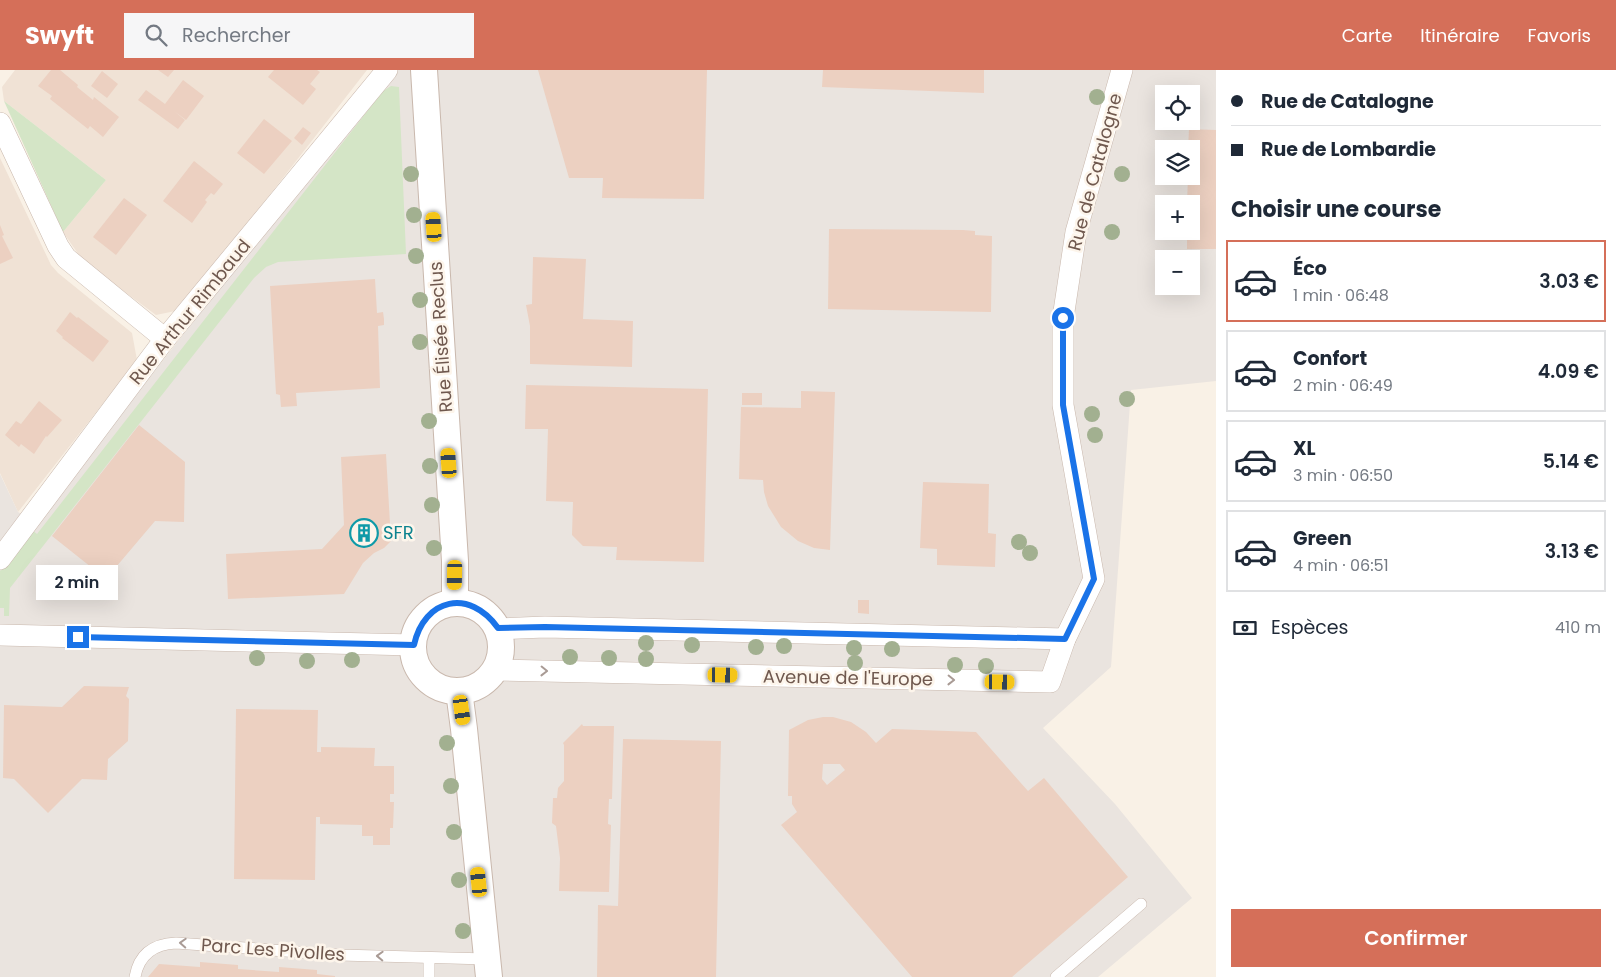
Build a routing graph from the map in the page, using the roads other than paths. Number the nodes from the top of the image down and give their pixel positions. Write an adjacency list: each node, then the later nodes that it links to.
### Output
1 (387, 70): 5 (street, Rue Arthur Rimbaud)
2 (424, 70): 7 (street, Rue Élisée Reclus)
3 (1122, 70): 10 (street, Rue de Catalogne)
4 (0, 123): 5 (street)
5 (166, 339): 6 (street, Rue Arthur Rimbaud)
6 (0, 559)
7 (455, 603): 8 (street); 11 (street)
8 (498, 628): 10 (street); 12 (street)
9 (0, 635): 11 (street)
10 (1065, 639): 13 (street, Rue de Catalogne)
11 (414, 645): 14 (street)
12 (495, 670): 13 (street, Avenue de l'Europe, one-way to 13); 14 (street)
13 (1050, 682)
14 (459, 691): 17 (street)
15 (1142, 904): 20 (lane)
16 (429, 958): 17 (lane, Parc Les Pivolles); 18 (lane, Parc Les Pivolles, one-way to 18); 19 (lane)
17 (488, 968)
18 (135, 977)
19 (429, 977)
20 (1056, 977)

